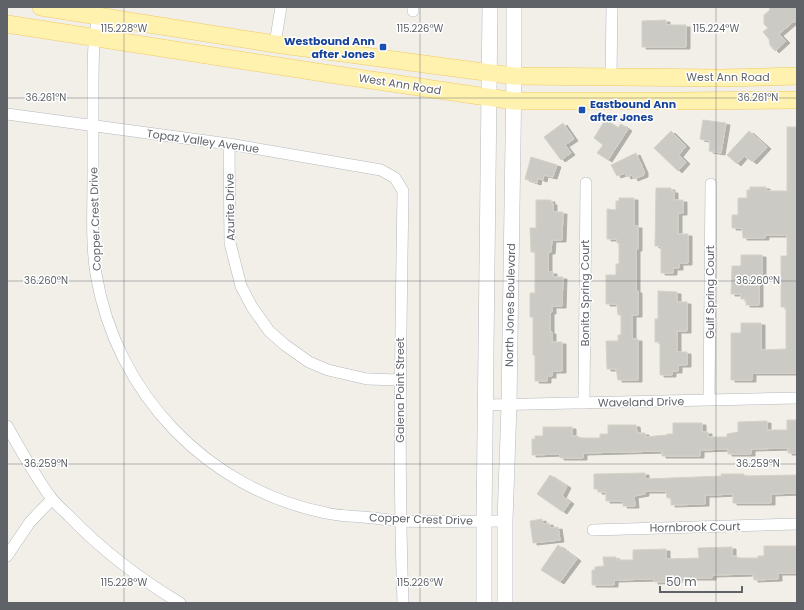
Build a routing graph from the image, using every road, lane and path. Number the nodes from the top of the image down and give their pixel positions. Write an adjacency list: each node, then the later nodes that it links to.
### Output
1 (41, 7): 6 (main road, West Ann Road)
2 (281, 7): 9 (street)
3 (490, 7): 11 (main road, North Jones Boulevard)
4 (514, 7): 12 (main road, North Jones Boulevard)
5 (612, 7): 14 (street)
6 (98, 16): 8 (street, Copper Crest Drive); 9 (main road, West Ann Road)
7 (7, 24): 8 (main road, West Ann Road)
8 (94, 37): 10 (main road, West Ann Road); 19 (street, Copper Crest Drive)
9 (275, 44): 10 (main road); 11 (main road, West Ann Road)
10 (209, 55): 15 (main road, West Ann Road)
11 (490, 73): 12 (main road, West Ann Road); 15 (main road, North Jones Boulevard)
12 (514, 76): 14 (main road, West Ann Road); 17 (main road, North Jones Boulevard)
13 (797, 76): 14 (main road, West Ann Road)
14 (611, 77)
15 (489, 98): 17 (main road, West Ann Road); 28 (main road, North Jones Boulevard)
16 (797, 100): 17 (main road, West Ann Road)
17 (514, 101): 29 (main road, North Jones Boulevard)
18 (7, 114): 19 (street, Topaz Valley Avenue)
19 (93, 126): 20 (street, Topaz Valley Avenue); 32 (street, Copper Crest Drive)
20 (229, 144): 21 (street, Topaz Valley Avenue); 24 (street, Azurite Drive)
21 (395, 178): 24 (street, Galena Point Street)
22 (586, 184): 27 (street, Bonita Spring Court)
23 (711, 184): 26 (street, Gulf Spring Court)
24 (400, 380): 32 (street, Galena Point Street)
25 (797, 398): 26 (street, Waveland Drive)
26 (709, 400): 27 (street, Waveland Drive)
27 (584, 403): 29 (street, Waveland Drive)
28 (486, 405): 29 (street, Waveland Drive); 33 (main road, North Jones Boulevard)
29 (509, 405): 34 (main road, North Jones Boulevard)
30 (7, 426): 31 (street)
31 (52, 498): 37 (street); 38 (street)
32 (400, 521): 33 (street, Copper Crest Drive); 39 (street, Galena Point Street)
33 (484, 521): 34 (street, Copper Crest Drive); 40 (main road, North Jones Boulevard)
34 (505, 521): 41 (main road, North Jones Boulevard)
35 (797, 524): 36 (street, Hornbrook Court)
36 (593, 530)
37 (7, 556)
38 (180, 603)
39 (403, 603)
40 (484, 603)
41 (505, 603)

